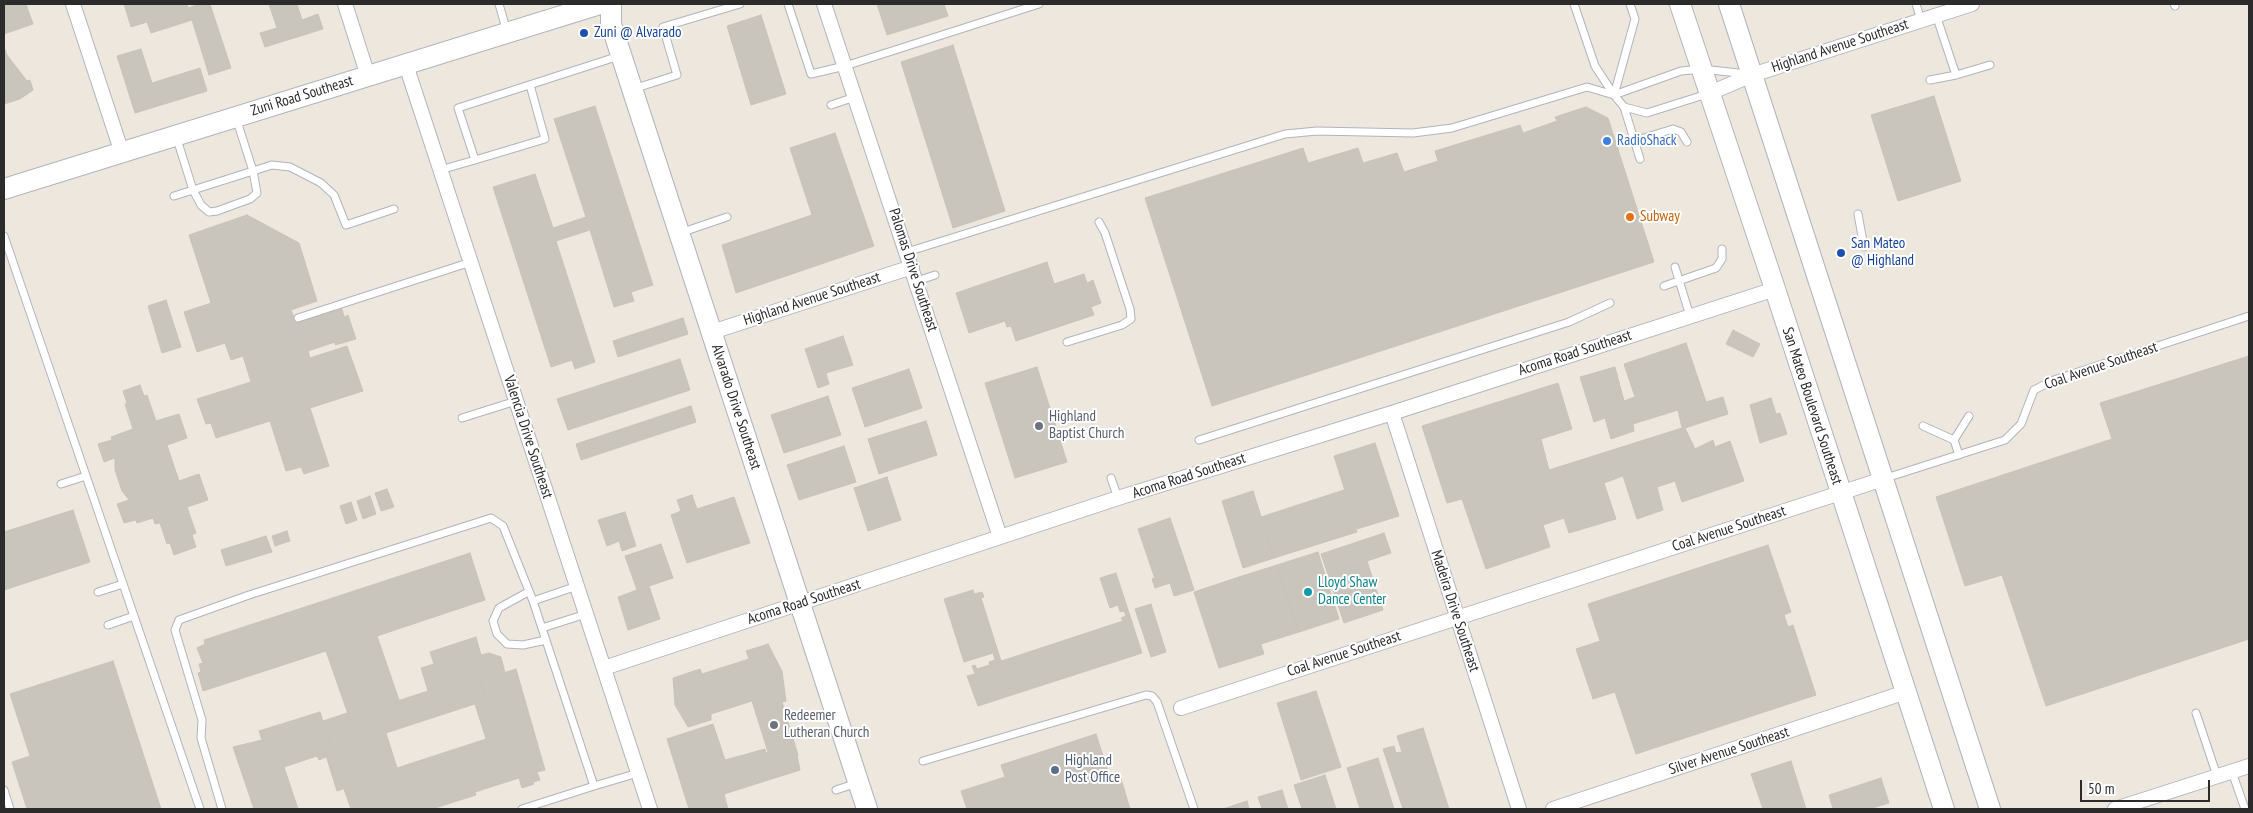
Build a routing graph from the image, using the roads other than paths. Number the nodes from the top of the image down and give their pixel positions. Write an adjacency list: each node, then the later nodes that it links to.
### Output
1 (73, 4): 40 (street)
2 (345, 4): 26 (street)
3 (499, 4): 19 (lane)
4 (600, 4): 19 (main road, Zuni Road Southeast)
5 (611, 4): 20 (main road, Alvarado Drive Southeast)
6 (740, 4): 30 (lane)
7 (788, 4): 23 (lane)
8 (824, 4): 23 (street, Palomas Drive Southeast)
9 (1039, 4): 16 (lane)
10 (1574, 4): 32 (lane)
11 (1630, 4): 32 (lane)
12 (1680, 4): 24 (main road, San Mateo Boulevard Southeast)
13 (1729, 4): 25 (main road)
14 (1916, 4): 18 (lane)
15 (1972, 4): 17 (street, Highland Avenue Southeast)
16 (1018, 7): 23 (lane)
17 (1936, 15): 18 (street, Highland Avenue Southeast); 27 (lane)
18 (1921, 20): 25 (street, Highland Avenue Southeast)
19 (508, 33): 21 (main road, Zuni Road Southeast)
20 (622, 55): 29 (lane); 30 (main road, Alvarado Drive Southeast)
21 (406, 65): 26 (main road, Zuni Road Southeast); 43 (street, Valencia Drive Southeast)
22 (1990, 65): 27 (lane)
23 (845, 66): 33 (street, Palomas Drive Southeast)
24 (1702, 69): 25 (lane); 31 (main road, San Mateo Boulevard Southeast); 32 (lane)
25 (1752, 74): 31 (street, Highland Avenue Southeast); 81 (main road)
26 (368, 76): 36 (main road, Zuni Road Southeast)
27 (1956, 76): 28 (lane)
28 (1930, 80)
29 (530, 85): 42 (lane); 42 (lane)
30 (633, 89): 52 (main road, Alvarado Drive Southeast)
31 (1710, 93): 35 (lane); 64 (main road, San Mateo Boulevard Southeast)
32 (1614, 95): 35 (lane); 56 (lane)
33 (856, 97): 34 (lane); 56 (street, Palomas Drive Southeast)
34 (831, 105)
35 (1624, 107): 38 (lane)
36 (235, 117): 37 (main road, Zuni Road Southeast); 44 (lane)
37 (176, 136): 40 (main road, Zuni Road Southeast); 46 (lane)
38 (1634, 141): 39 (lane); 41 (lane)
39 (1687, 142)
40 (122, 153): 45 (main road, Zuni Road Southeast)
41 (1640, 159)
42 (475, 160): 43 (lane)
43 (440, 170): 57 (street, Valencia Drive Southeast)
44 (253, 171): 46 (lane); 46 (lane); 48 (lane)
45 (4, 190)
46 (193, 190): 47 (lane)
47 (174, 196)
48 (394, 209)
49 (1858, 214): 54 (lane)
50 (727, 217): 52 (lane)
51 (1099, 222): 70 (lane)
52 (680, 233): 69 (main road, Alvarado Drive Southeast)
53 (4, 236): 79 (lane)
54 (1864, 247)
55 (1722, 249): 62 (lane)
56 (907, 252): 59 (street, Palomas Drive Southeast)
57 (471, 262): 68 (lane); 71 (street, Valencia Drive Southeast)
58 (1675, 267): 62 (lane)
59 (912, 268): 61 (street, Palomas Drive Southeast); 69 (street, Highland Avenue Southeast)
60 (935, 275): 61 (lane)
61 (917, 281): 85 (street, Palomas Drive Southeast)
62 (1679, 281): 63 (lane); 66 (lane)
63 (1664, 286)
64 (1775, 289): 66 (street, Acoma Road Southeast); 83 (main road, San Mateo Boulevard Southeast)
65 (1610, 303): 76 (lane)
66 (1690, 316): 72 (street, Acoma Road Southeast)
67 (2249, 316): 78 (lane, Coal Avenue Southeast)
68 (298, 318)
69 (712, 332): 91 (main road, Alvarado Drive Southeast)
70 (1067, 342)
71 (516, 401): 74 (lane); 87 (street, Valencia Drive Southeast)
72 (1392, 413): 84 (street, Acoma Road Southeast); 94 (street, Madeira Drive Southeast)
73 (1969, 416): 77 (lane)
74 (462, 418)
75 (1923, 426): 77 (lane)
76 (1199, 440)
77 (1954, 440): 78 (lane)
78 (1959, 455): 81 (lane, Coal Avenue Southeast)
79 (86, 476): 82 (lane); 86 (lane)
80 (1111, 478): 84 (lane)
81 (1883, 479): 83 (street, Coal Avenue Southeast); 121 (main road)
82 (61, 484)
83 (1840, 493): 94 (street, Coal Avenue Southeast); 99 (main road, San Mateo Boulevard Southeast)
84 (1118, 498): 85 (street, Acoma Road Southeast)
85 (1000, 537): 91 (street, Acoma Road Southeast)
86 (123, 584): 88 (lane); 93 (lane)
87 (577, 586): 90 (lane); 92 (street, Valencia Drive Southeast)
88 (98, 592)
89 (528, 592): 90 (lane); 97 (lane); 113 (lane)
90 (532, 601): 96 (lane)
91 (800, 604): 98 (street, Acoma Road Southeast); 107 (main road, Alvarado Drive Southeast)
92 (586, 614): 96 (lane); 98 (street, Valencia Drive Southeast)
93 (134, 616): 95 (lane); 112 (lane)
94 (1457, 617): 100 (street, Coal Avenue Southeast); 118 (street, Madeira Drive Southeast)
95 (108, 625)
96 (542, 628): 97 (lane)
97 (546, 640): 108 (lane)
98 (604, 668): 105 (street, Valencia Drive Southeast)
99 (1906, 692): 119 (street, Silver Avenue Southeast); 120 (main road, San Mateo Boulevard Southeast)
100 (1181, 708)
101 (2196, 713): 106 (lane)
102 (923, 762): 117 (lane)
103 (2249, 766): 104 (street)
104 (2232, 772): 106 (street); 123 (lane)
105 (638, 773): 108 (lane); 115 (street, Valencia Drive Southeast)
106 (2217, 776): 122 (street)
107 (858, 782): 110 (lane); 116 (main road, Alvarado Drive Southeast)
108 (594, 786): 114 (lane)
109 (4, 790): 111 (lane)
110 (836, 790)
111 (10, 809)
112 (200, 809)
113 (222, 809)
114 (522, 809)
115 (650, 809)
116 (866, 809)
117 (1194, 809)
118 (1518, 809)
119 (1553, 809)
120 (1944, 809)
121 (1990, 809)
122 (2115, 809)
123 (2245, 809)

